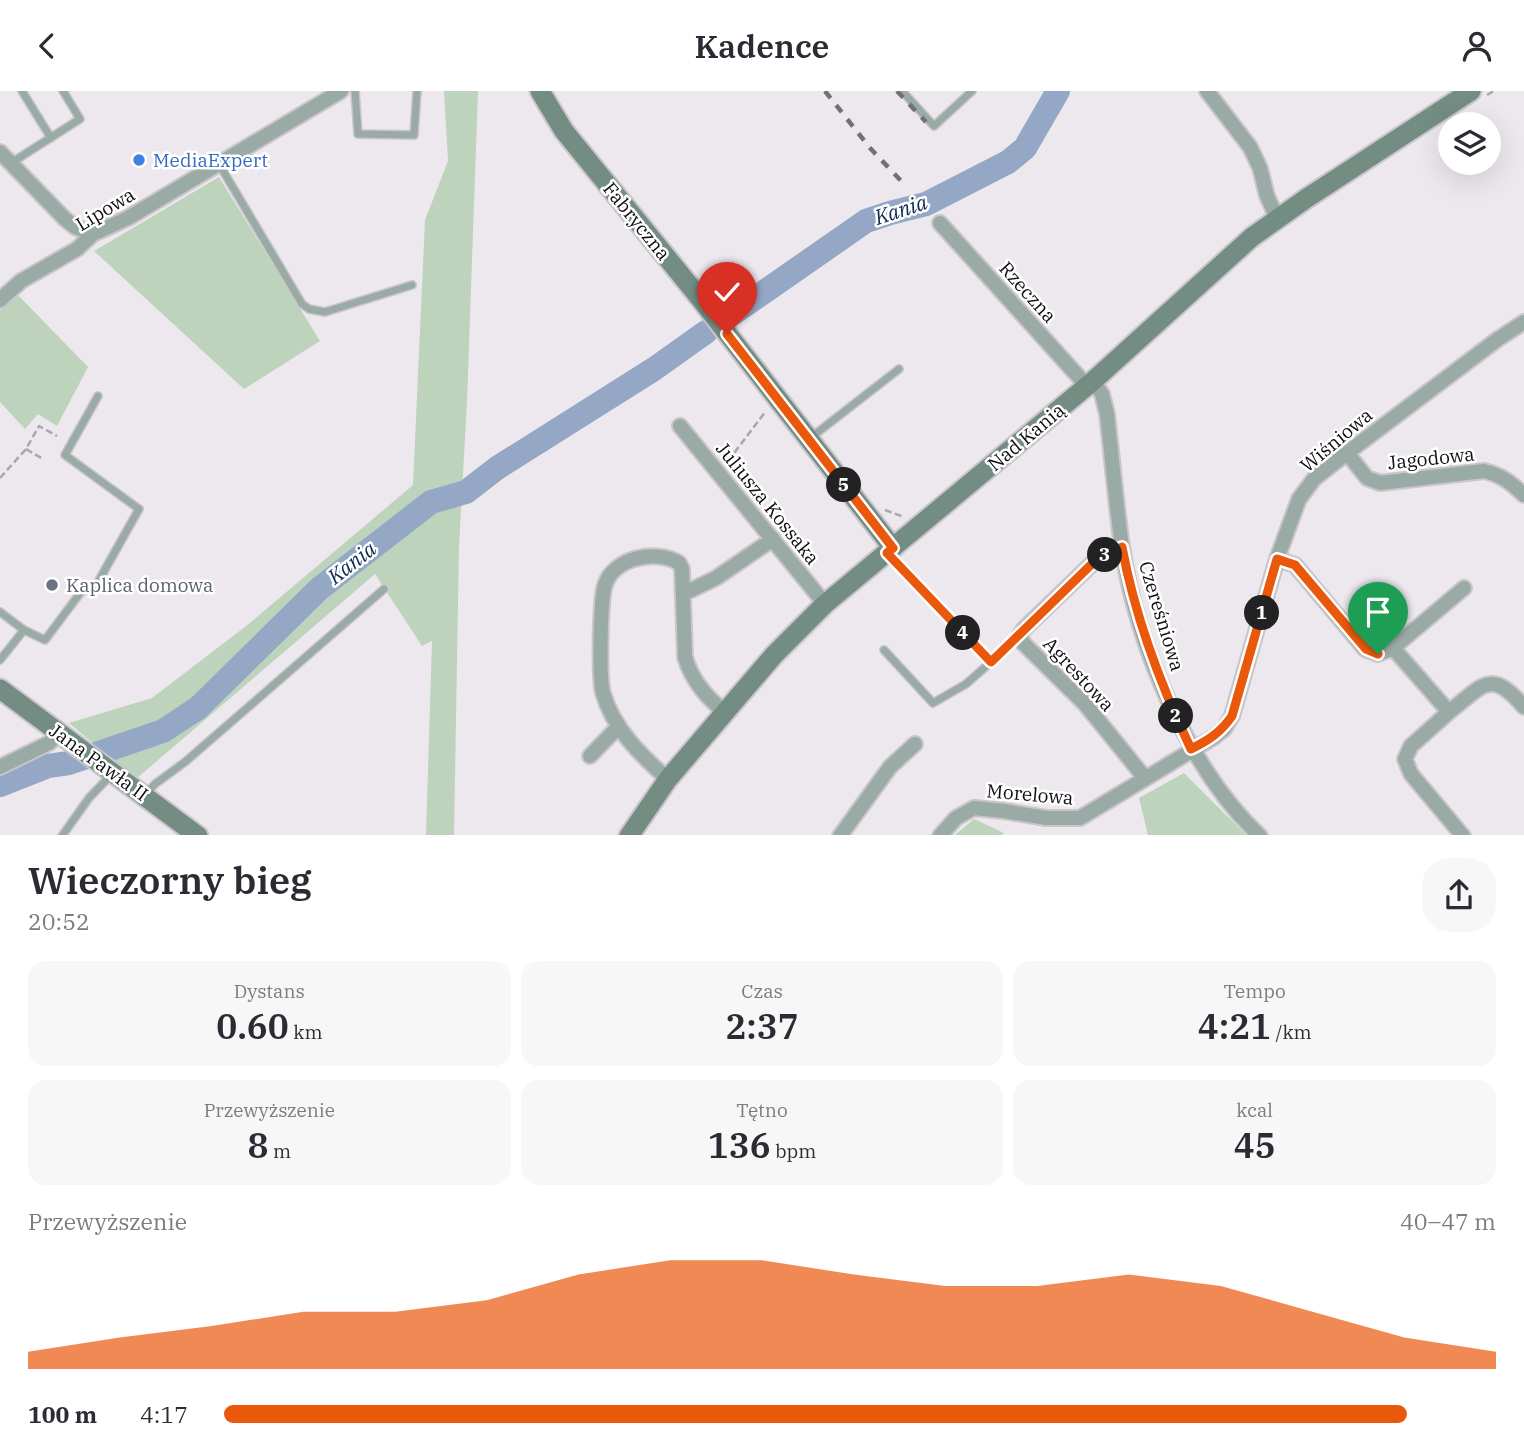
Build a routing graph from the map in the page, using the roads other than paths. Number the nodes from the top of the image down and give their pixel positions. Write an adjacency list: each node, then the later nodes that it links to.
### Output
1 (22, 91): 11 (lane)
2 (63, 91): 11 (lane)
3 (355, 91): 4 (lane)
4 (417, 91)
5 (540, 91): 24 (street, Fabryczna)
6 (902, 91): 7 (lane)
7 (972, 91)
8 (1207, 91): 14 (street)
9 (1471, 91): 14 (street, Nad Kanią)
10 (339, 92): 13 (street, Lipowa)
11 (51, 138): 12 (lane)
12 (5, 157): 16 (street)
13 (219, 163): 16 (street, Lipowa); 17 (lane)
14 (1277, 218): 21 (street, Nad Kanią)
15 (940, 223): 21 (street, Rzeczna)
16 (93, 234): 18 (street, Lipowa)
17 (412, 285)
18 (0, 300)
19 (1524, 322): 25 (street, Wiśniowa)
20 (899, 369): 24 (lane)
21 (1090, 383): 28 (street, Czereśniowa); 29 (street, Nad Kanią)
22 (98, 396): 36 (lane)
23 (680, 426): 27 (street, Juliusza Kossaka)
24 (809, 440): 29 (street, Fabryczna)
25 (1347, 453): 26 (street, Jagodowa); 30 (street, Wiśniowa)
26 (1524, 495)
27 (773, 539): 33 (street); 34 (street, Juliusza Kossaka)
28 (1122, 547): 37 (street, Agrestowa); 49 (street, Czereśniowa)
29 (890, 550): 34 (street, Nad Kanią); 41 (lane)
30 (1277, 559): 38 (street); 49 (street, Wiśniowa)
31 (1464, 588): 38 (street)
32 (384, 589): 55 (lane)
33 (683, 594): 44 (street); 46 (street)
34 (825, 604): 44 (street, Nad Kanią)
35 (0, 612): 36 (lane)
36 (24, 630): 40 (lane)
37 (1020, 635): 41 (lane); 53 (street, Agrestowa)
38 (1393, 648): 45 (street)
39 (884, 650): 41 (lane)
40 (0, 660)
41 (991, 662)
42 (0, 689): 47 (street, Jana Pawła II)
43 (1524, 707): 45 (street)
44 (724, 712): 54 (street, Nad Kanią)
45 (1449, 712): 62 (street)
46 (619, 726): 50 (street); 54 (street)
47 (59, 732): 51 (street); 52 (street, Jana Pawła II)
48 (915, 744): 59 (street)
49 (1191, 749): 53 (street, Morelowa); 61 (street, Czereśniowa)
50 (590, 756)
51 (0, 767)
52 (110, 769): 55 (street, Jana Pawła II); 56 (lane)
53 (1145, 778): 60 (street, Morelowa)
54 (668, 779): 58 (street, Nad Kanią)
55 (145, 796): 57 (street, Jana Pawła II)
56 (62, 835)
57 (198, 835)
58 (629, 835)
59 (840, 835)
60 (940, 835)
61 (1260, 835)
62 (1463, 835)

